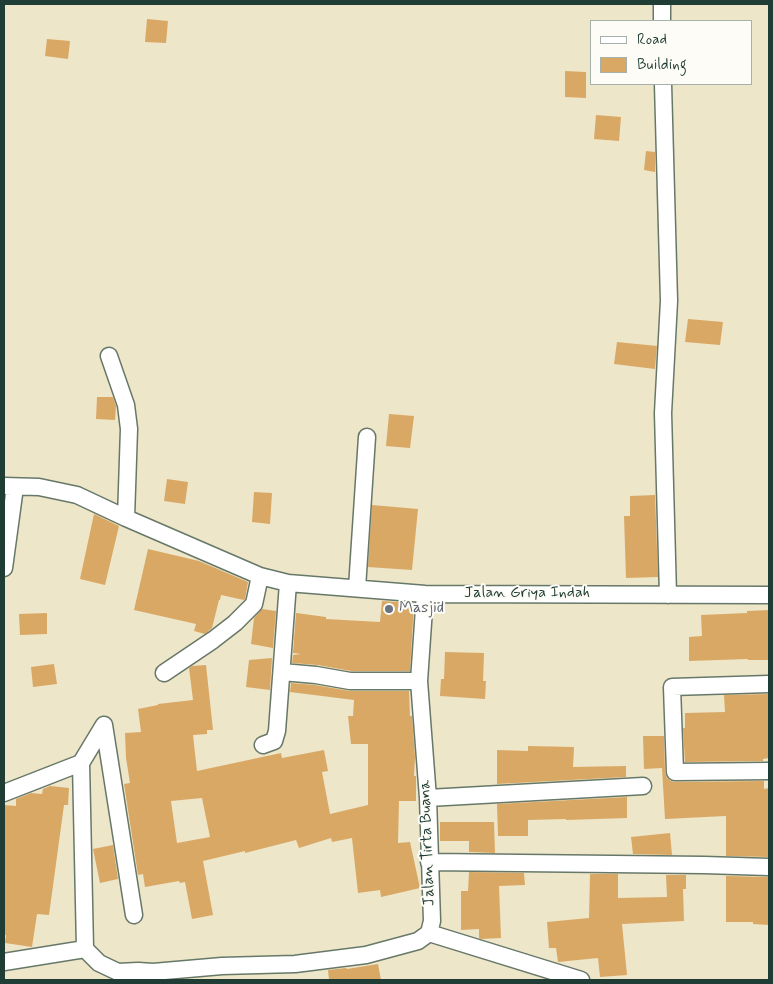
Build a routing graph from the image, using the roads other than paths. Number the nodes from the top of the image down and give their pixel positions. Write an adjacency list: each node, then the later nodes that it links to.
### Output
1 (662, 4): 2 (street)
2 (662, 20)
3 (663, 85): 13 (street)
4 (109, 356): 7 (street)
5 (367, 437): 11 (street)
6 (10, 486): 7 (street, Jalan Griya Indah); 8 (street)
7 (126, 518): 9 (street, Jalan Griya Indah)
8 (4, 568)
9 (260, 576): 10 (street, Jalan Griya Indah); 16 (street)
10 (288, 583): 11 (street, Jalan Griya Indah); 15 (street)
11 (358, 588): 12 (street, Jalan Griya Indah)
12 (425, 594): 13 (street, Jalan Griya Indah); 17 (street, Jalan Tirta Buana)
13 (668, 595): 14 (street, Jalan Griya Indah)
14 (769, 595)
15 (282, 672): 17 (street); 19 (street)
16 (164, 673)
17 (419, 681): 24 (street, Jalan Tirta Buana)
18 (769, 684): 21 (street)
19 (263, 745)
20 (81, 763): 23 (street); 27 (street); 29 (street)
21 (769, 771)
22 (643, 786): 24 (street)
23 (4, 793)
24 (428, 798): 25 (street, Jalan Tirta Buana)
25 (429, 862): 26 (street); 28 (street, Jalan Tirta Buana)
26 (769, 867)
27 (134, 915)
28 (429, 933): 29 (street); 31 (street)
29 (85, 948): 30 (street)
30 (4, 962)
31 (581, 980)

